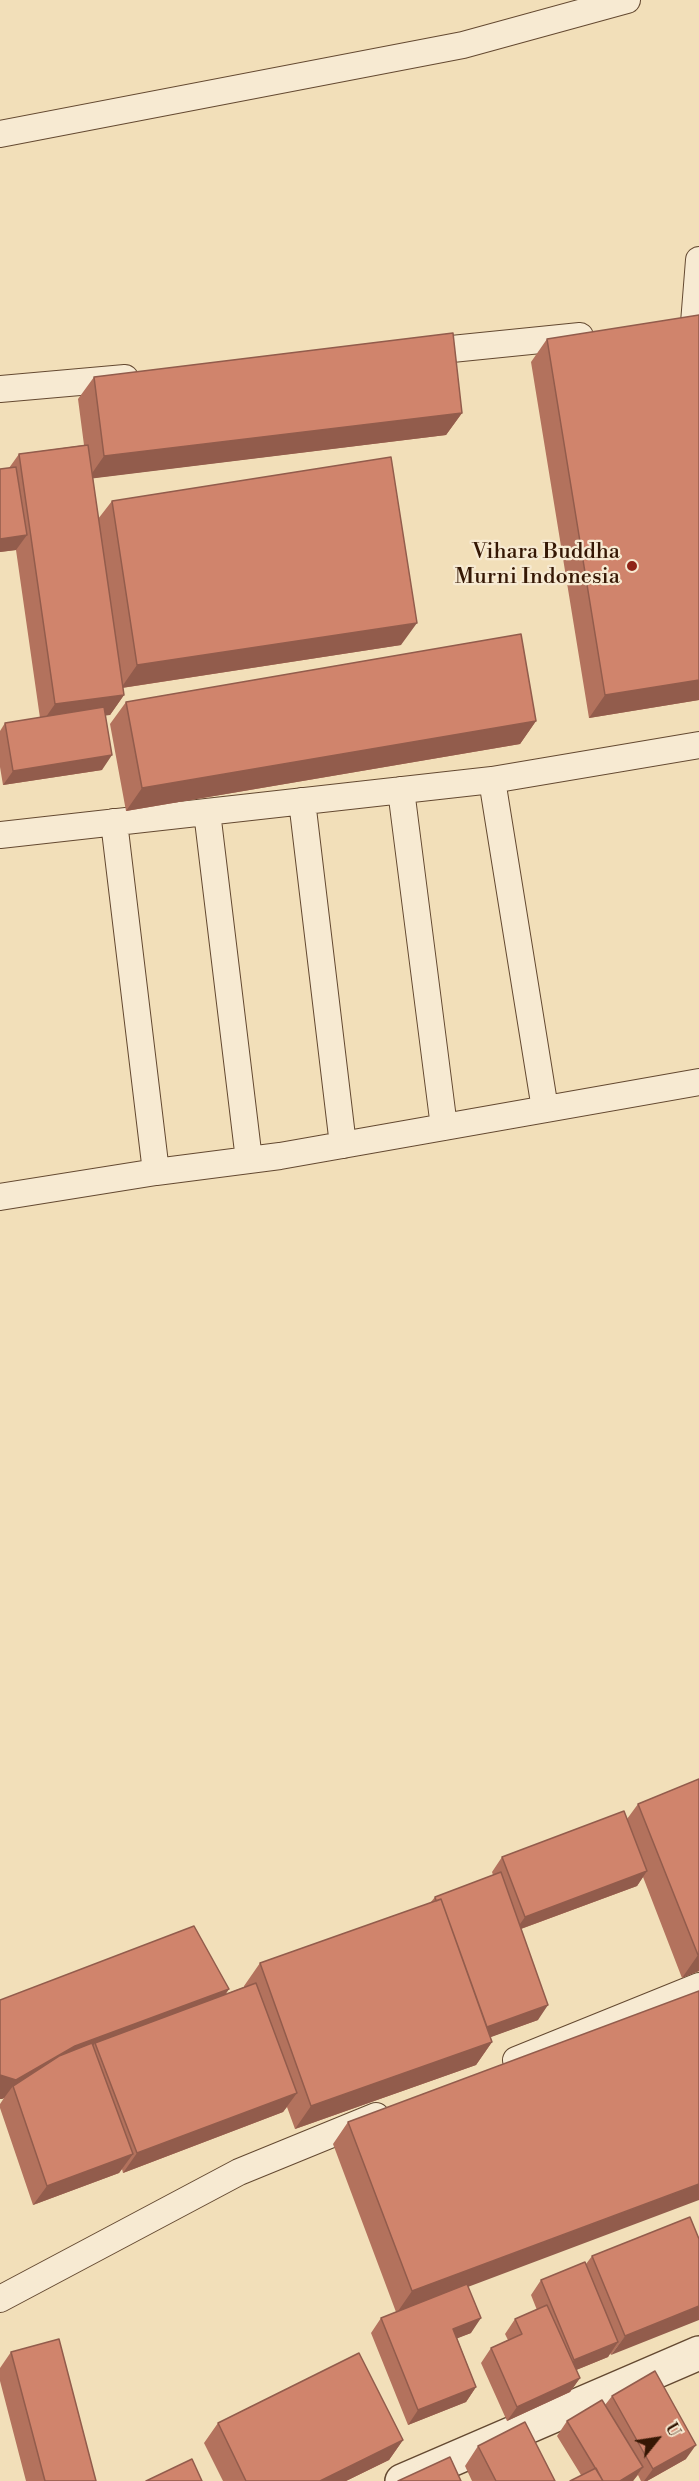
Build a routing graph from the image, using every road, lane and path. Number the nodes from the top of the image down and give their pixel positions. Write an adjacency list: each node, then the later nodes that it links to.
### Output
1 (627, 0): 2 (lane)
2 (0, 134)
3 (699, 260): 4 (lane)
4 (688, 324)
5 (603, 334): 6 (lane)
6 (393, 355)
7 (143, 376): 8 (lane)
8 (0, 389)
9 (699, 744): 10 (lane)
10 (492, 780): 11 (lane); 17 (lane)
11 (401, 790): 12 (lane); 18 (lane)
12 (302, 801): 13 (lane); 19 (lane)
13 (207, 812): 14 (lane); 20 (lane)
14 (114, 822): 15 (lane); 21 (lane)
15 (0, 835)
16 (699, 1082): 17 (lane)
17 (545, 1108): 18 (lane)
18 (444, 1126): 19 (lane)
19 (343, 1145): 20 (lane)
20 (249, 1160): 21 (lane)
21 (156, 1172): 22 (lane)
22 (0, 1197)
23 (699, 1986): 24 (lane)
24 (491, 2070)
25 (403, 2106): 26 (lane)
26 (0, 2299)
27 (699, 2353): 28 (street)
28 (459, 2470): 29 (street)
29 (402, 2481)

